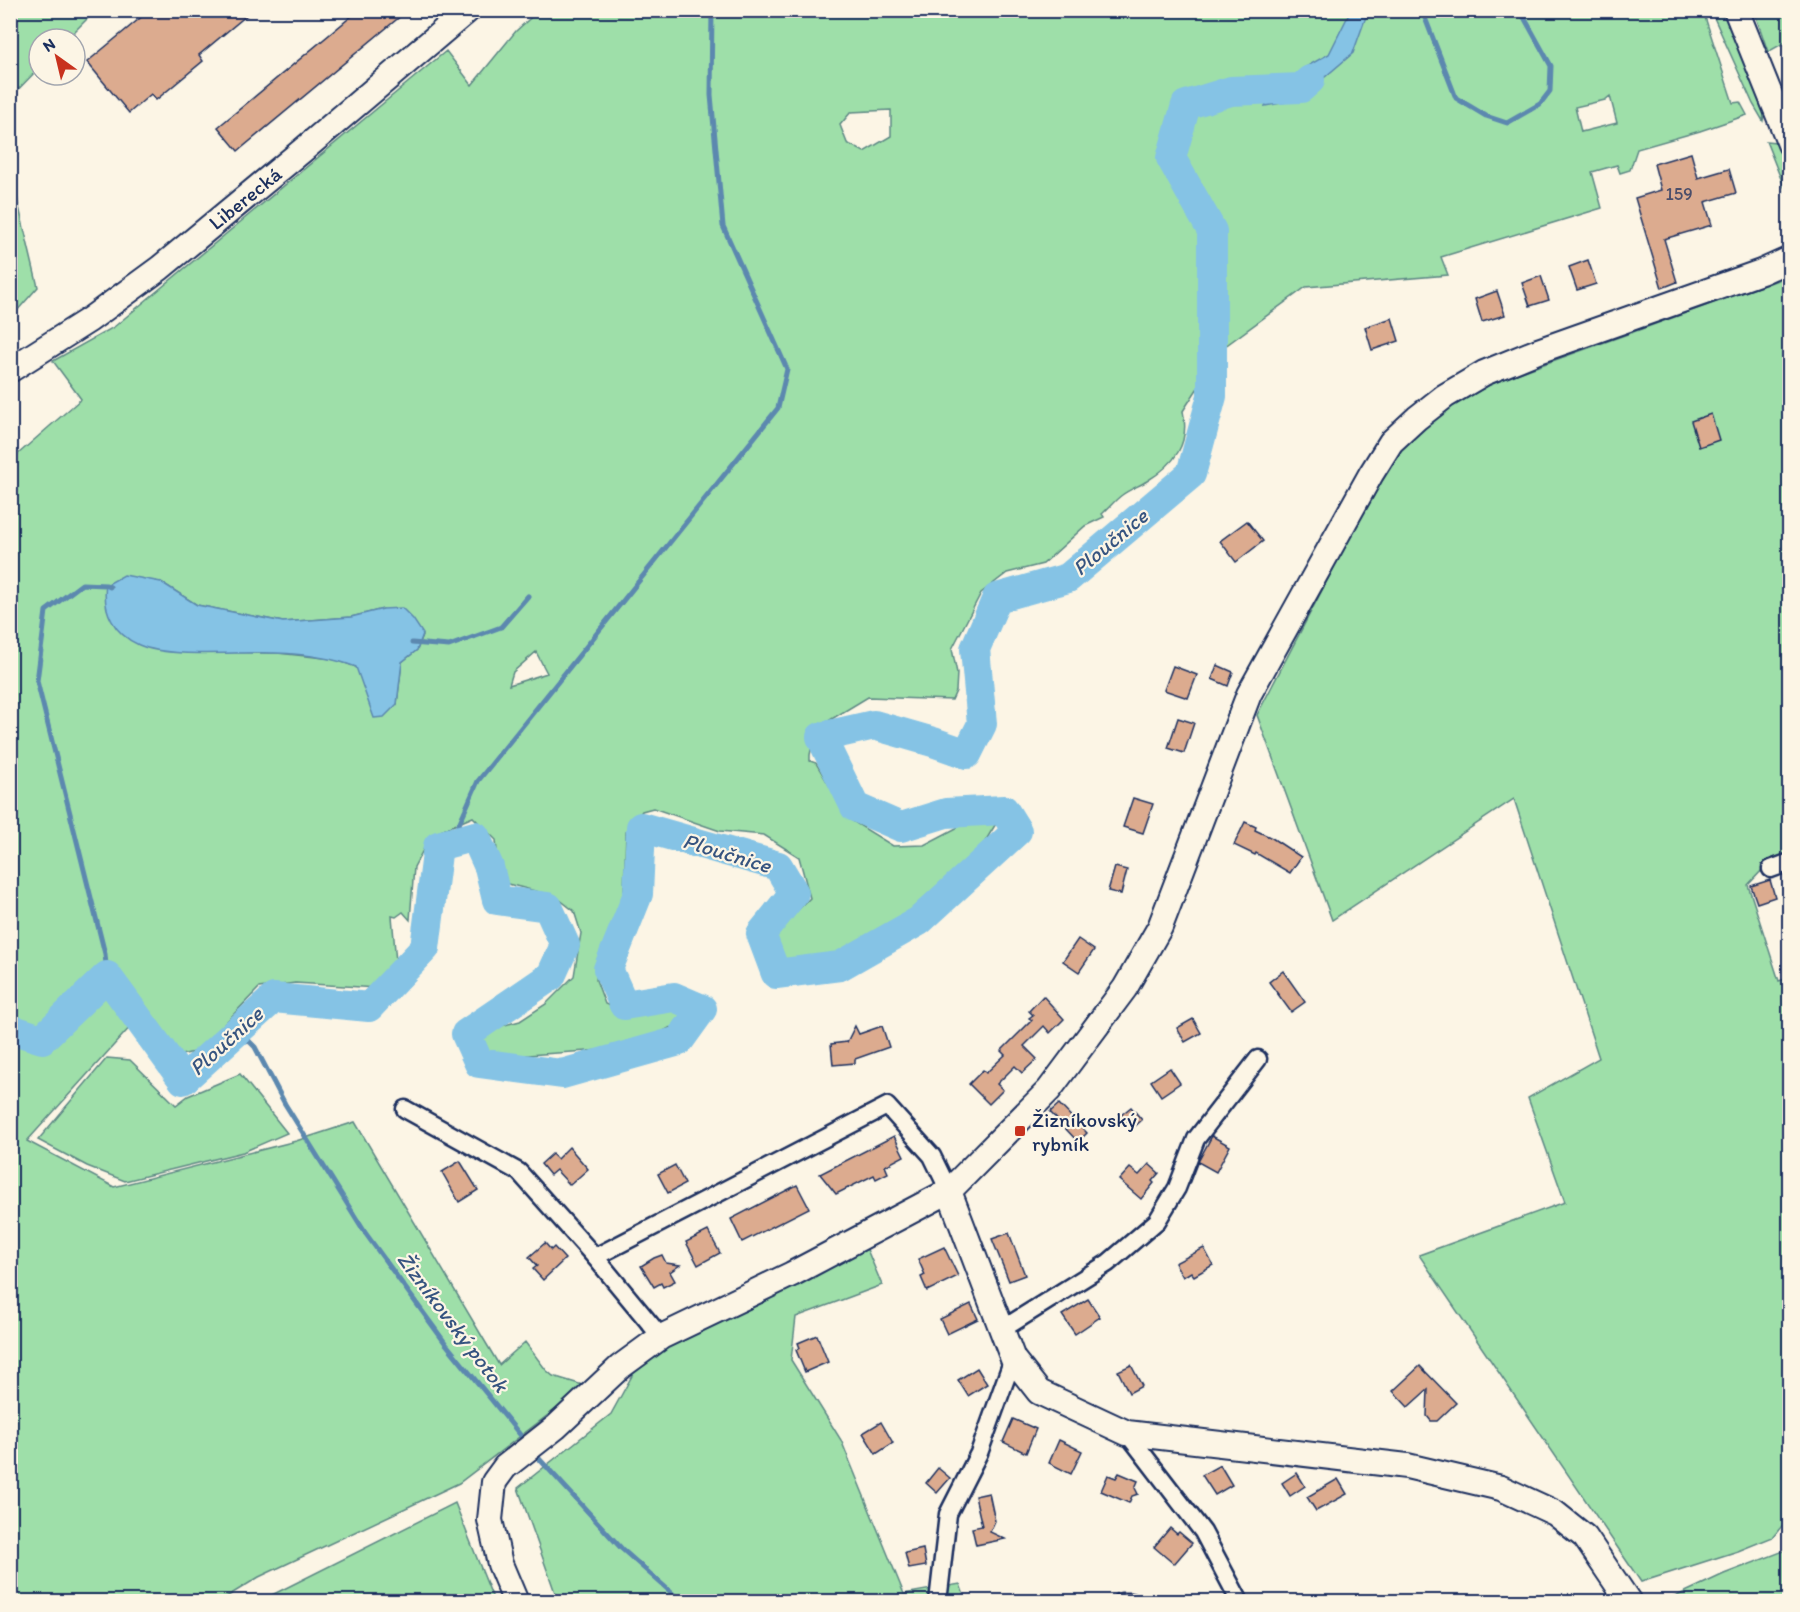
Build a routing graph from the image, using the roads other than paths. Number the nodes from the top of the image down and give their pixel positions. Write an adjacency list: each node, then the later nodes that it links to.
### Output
1 (468, 10): 5 (street, Liberecká)
2 (1736, 10): 3 (street)
3 (1790, 144)
4 (1790, 259): 10 (street)
5 (10, 370)
6 (1790, 862): 7 (street)
7 (1771, 870)
8 (1258, 1059): 12 (street)
9 (405, 1109): 11 (street)
10 (949, 1191): 11 (street); 12 (street); 13 (street)
11 (595, 1257): 13 (street)
12 (1001, 1330): 14 (street)
13 (661, 1337): 16 (street)
14 (1013, 1359): 15 (street); 17 (street)
15 (1127, 1433): 20 (street); 21 (street)
16 (516, 1602)
17 (938, 1602)
18 (1121, 1602): 19 (street)
19 (1131, 1602)
20 (1240, 1602)
21 (1629, 1602)

